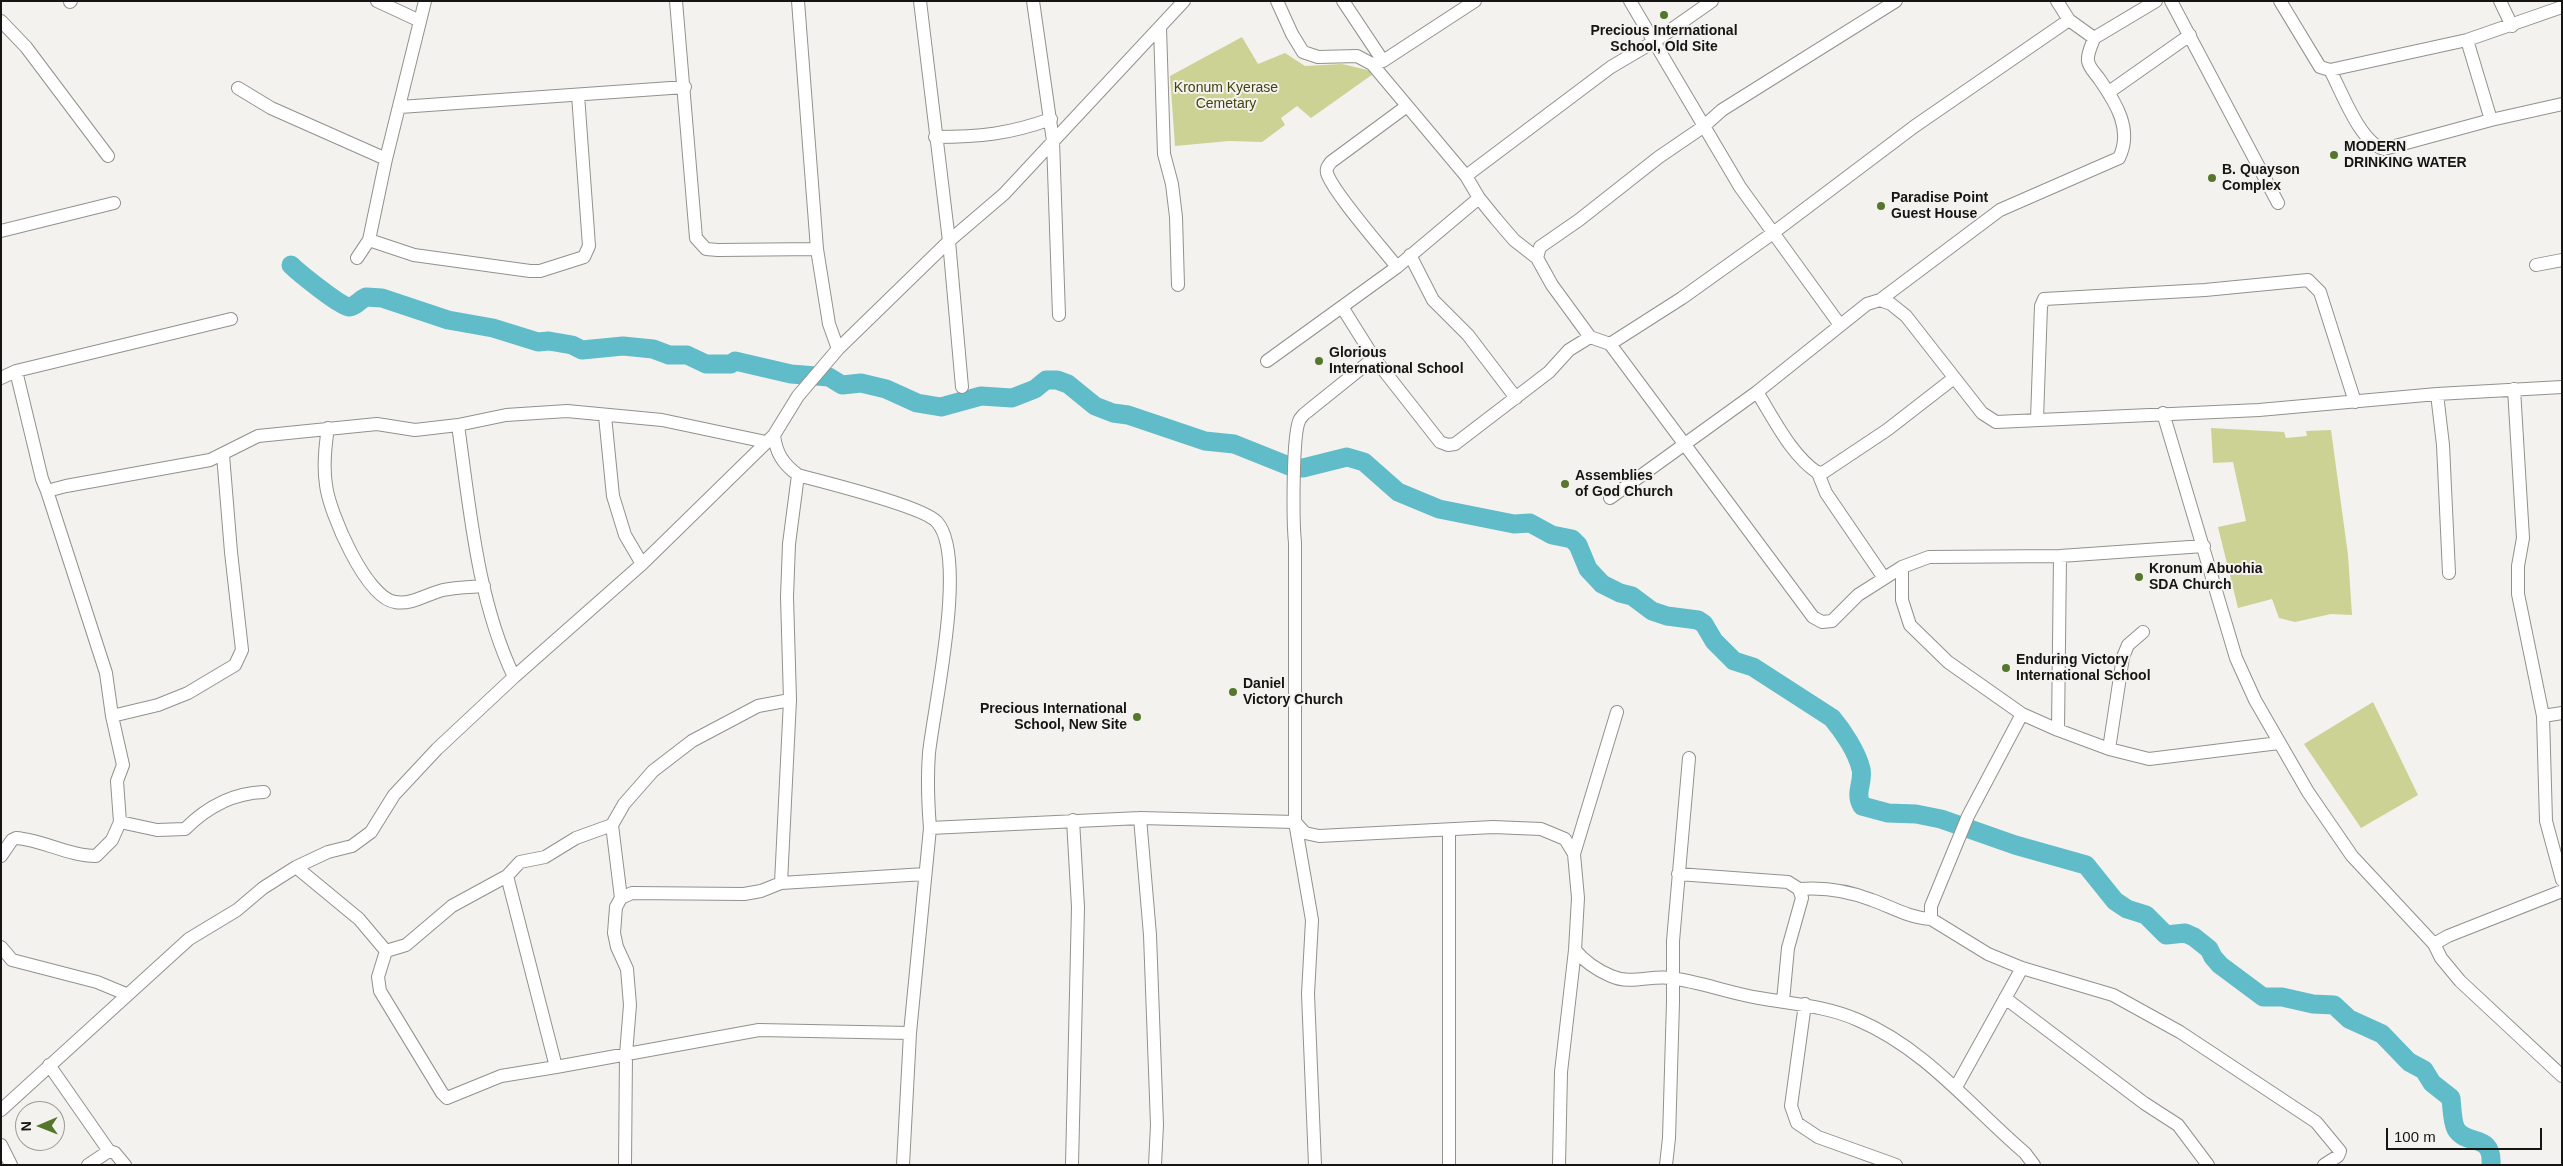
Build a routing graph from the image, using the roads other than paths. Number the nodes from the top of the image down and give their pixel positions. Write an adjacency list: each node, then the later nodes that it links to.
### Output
1 (377, 1): 23 (street)
2 (425, 1): 23 (street)
3 (676, 1): 32 (street)
4 (798, 1): 54 (street)
5 (920, 1): 42 (street)
6 (1033, 1): 39 (street)
7 (1184, 1): 19 (street)
8 (1277, 1): 30 (street)
9 (1343, 1): 30 (street)
10 (1475, 1): 30 (street)
11 (1630, 1): 29 (street)
12 (1712, 1): 29 (street)
13 (1896, 1): 41 (street)
14 (2057, 1): 21 (street)
15 (2156, 1): 27 (street)
16 (2171, 1): 26 (street)
17 (2280, 1): 31 (street)
18 (2500, 1): 24 (street)
19 (1173, 7): 25 (street)
20 (2562, 7): 24 (street)
21 (2069, 20): 27 (street); 51 (street)
22 (1, 21): 44 (street)
23 (420, 21): 38 (street)
24 (2512, 26): 28 (street)
25 (1160, 28): 43 (street); 61 (street)
26 (2190, 35): 34 (street); 49 (street)
27 (2094, 38): 34 (street)
28 (2467, 40): 31 (street); 40 (street)
29 (1655, 41): 41 (street); 46 (street)
30 (1377, 63): 37 (street)
31 (2330, 70): 40 (street)
32 (685, 87): 35 (street); 54 (street)
33 (238, 88): 45 (street)
34 (2108, 92): 62 (street)
35 (578, 95): 38 (street); 52 (street)
36 (2562, 104): 40 (street)
37 (1407, 106): 46 (street); 60 (street)
38 (400, 107): 45 (street)
39 (1051, 119): 42 (street); 43 (street)
40 (2491, 120)
41 (1703, 127): 51 (street); 57 (street)
42 (935, 138): 53 (street)
43 (1053, 141): 53 (street); 64 (street)
44 (108, 156)
45 (386, 159): 52 (street)
46 (1466, 176): 47 (street)
47 (1479, 198): 55 (street); 57 (street)
48 (114, 203): 50 (street)
49 (2278, 203)
50 (1, 231)
51 (1773, 233): 66 (street); 68 (street)
52 (369, 240): 56 (street)
53 (950, 241): 69 (street); 75 (street)
54 (817, 249): 69 (street)
55 (1410, 255): 60 (street); 80 (street)
56 (356, 258)
57 (1536, 258): 67 (street)
58 (2562, 260): 59 (street)
59 (2536, 264)
60 (1397, 267): 63 (street)
61 (1178, 285)
62 (1880, 300): 66 (street); 74 (street)
63 (1342, 307): 70 (street); 71 (street)
64 (1059, 315)
65 (232, 319): 72 (street)
66 (1840, 325): 78 (street)
67 (1590, 337): 68 (street); 80 (street)
68 (1610, 344): 88 (street)
69 (838, 349): 87 (street)
70 (1374, 358): 80 (street); 117 (street)
71 (1267, 361)
72 (16, 371): 73 (street); 92 (street)
73 (1, 378)
74 (1954, 378): 84 (street); 90 (street)
75 (962, 387)
76 (2562, 387): 77 (street)
77 (2514, 389): 79 (street); 108 (street)
78 (1757, 392): 88 (street); 90 (street)
79 (2437, 394): 81 (street); 98 (street)
80 (1516, 398)
81 (2355, 402): 82 (street); 84 (street)
82 (2163, 412): 84 (street); 94 (street)
83 (605, 416): 85 (street); 87 (street); 96 (street)
84 (2037, 419)
85 (458, 426): 86 (street); 100 (street)
86 (328, 428): 89 (street); 100 (street)
87 (770, 438): 91 (street); 96 (street)
88 (1684, 442): 93 (street); 99 (street)
89 (223, 454): 92 (street); 107 (street)
90 (1818, 473): 99 (street)
91 (798, 474): 103 (street); 119 (street)
92 (47, 491): 107 (street)
93 (1610, 498)
94 (2204, 546): 95 (street); 110 (street)
95 (2060, 556): 97 (street); 109 (street)
96 (642, 564): 102 (street)
97 (1902, 567): 99 (street); 106 (street)
98 (2449, 573)
99 (1884, 578)
100 (484, 586): 102 (street)
101 (2143, 632): 111 (street)
102 (514, 677): 123 (street)
103 (790, 700): 118 (street); 128 (street)
104 (1617, 712): 121 (street)
105 (2562, 713): 108 (street)
106 (2022, 714): 109 (street); 132 (street)
107 (112, 716): 116 (street)
108 (2543, 716): 127 (street)
109 (2058, 730): 111 (street)
110 (2279, 743): 111 (street); 133 (street)
111 (2109, 749)
112 (1689, 758): 125 (street)
113 (264, 792): 116 (street)
114 (1140, 818): 115 (street); 117 (street); 158 (street)
115 (1073, 820): 119 (street); 157 (street)
116 (120, 822): 122 (street)
117 (1295, 822): 120 (street); 159 (street)
118 (612, 825): 126 (street); 131 (street)
119 (930, 828): 124 (street)
120 (1449, 830): 121 (street); 160 (street)
121 (1574, 854): 135 (street)
122 (1, 856)
123 (296, 867): 136 (street); 139 (street)
124 (925, 874): 128 (street); 143 (street)
125 (1678, 874): 129 (street); 138 (street)
126 (508, 876): 136 (street); 146 (street)
127 (2562, 880)
128 (782, 884): 131 (street)
129 (1799, 889): 132 (street); 141 (street)
130 (2562, 891): 133 (street)
131 (622, 898): 144 (street)
132 (1931, 919): 137 (street)
133 (2434, 944): 147 (street)
134 (1, 947): 139 (street)
135 (1575, 950): 138 (street); 161 (street)
136 (386, 951): 146 (street)
137 (2022, 968): 140 (street); 166 (street)
138 (1672, 978): 141 (street); 162 (street)
139 (126, 994): 145 (street)
140 (2006, 998): 148 (street); 165 (street)
141 (1783, 1001): 142 (street)
142 (1805, 1004): 148 (street); 163 (street)
143 (910, 1033): 144 (street); 156 (street)
144 (626, 1054): 146 (street); 155 (street)
145 (49, 1065): 149 (street); 151 (street)
146 (556, 1066)
147 (2562, 1076)
148 (1956, 1087): 164 (street)
149 (1, 1110)
150 (1, 1145): 152 (street)
151 (109, 1151): 153 (street); 154 (street)
152 (11, 1165)
153 (88, 1165)
154 (125, 1165)
155 (625, 1165)
156 (903, 1165)
157 (1072, 1165)
158 (1155, 1165)
159 (1314, 1165)
160 (1449, 1165)
161 (1559, 1165)
162 (1666, 1165)
163 (1896, 1165)
164 (2034, 1165)
165 (2208, 1165)
166 (2324, 1165)

